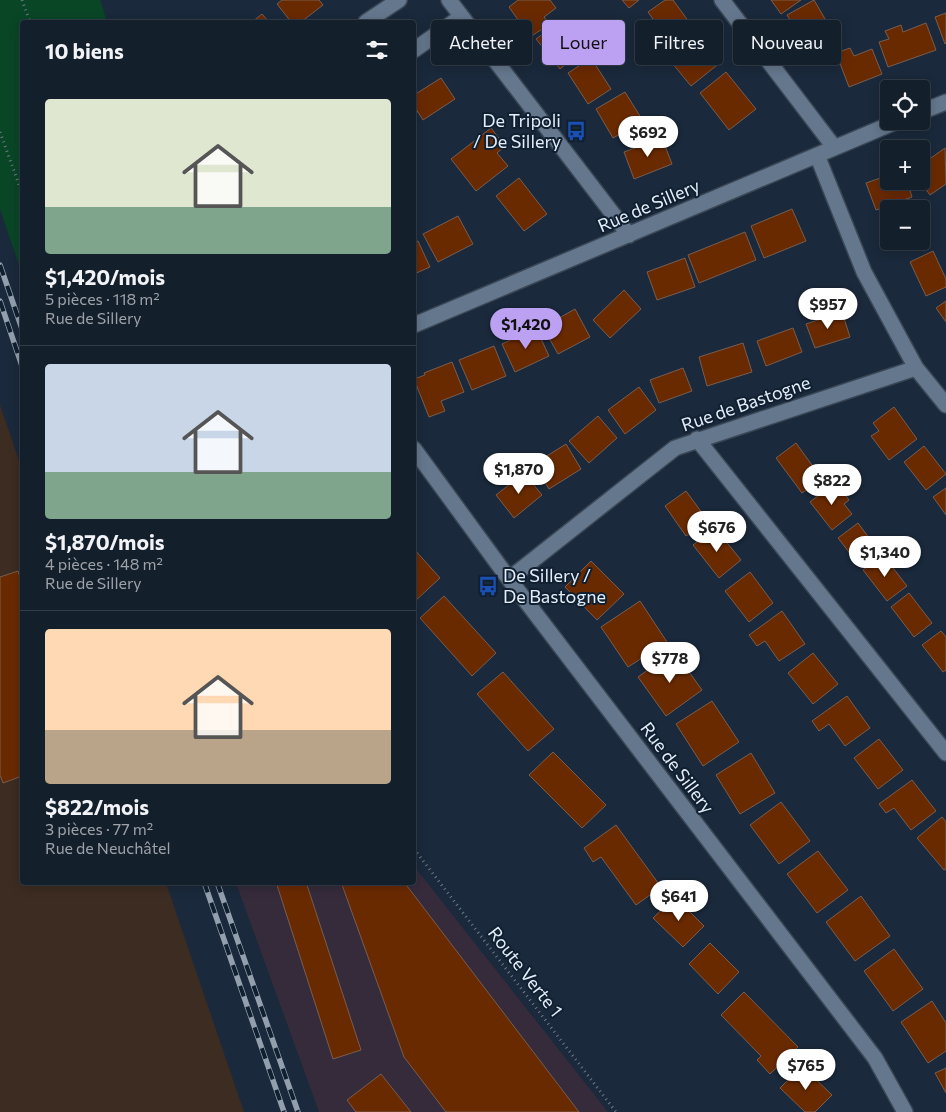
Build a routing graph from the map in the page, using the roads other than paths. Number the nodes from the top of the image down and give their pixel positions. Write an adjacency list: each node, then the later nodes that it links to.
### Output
1 (399, 0): 5 (street)
2 (449, 0): 4 (street)
3 (722, 0): 10 (street)
4 (461, 17): 6 (street); 12 (street)
5 (369, 20)
6 (416, 49)
7 (946, 102): 8 (street)
8 (930, 108)
9 (880, 128): 10 (street, Rue de Sillery)
10 (834, 147): 11 (street, Rue de Sillery)
11 (817, 155): 12 (street, Rue de Sillery); 14 (street)
12 (630, 235): 13 (street, Rue de Sillery)
13 (416, 324)
14 (916, 368): 15 (street); 16 (street, Rue de Bastogne)
15 (946, 405)
16 (697, 439): 18 (street, Rue de Bastogne); 19 (street)
17 (416, 452): 18 (street, Rue de Sillery)
18 (509, 579): 20 (street, Rue de Sillery)
19 (946, 753)
20 (905, 1112)

